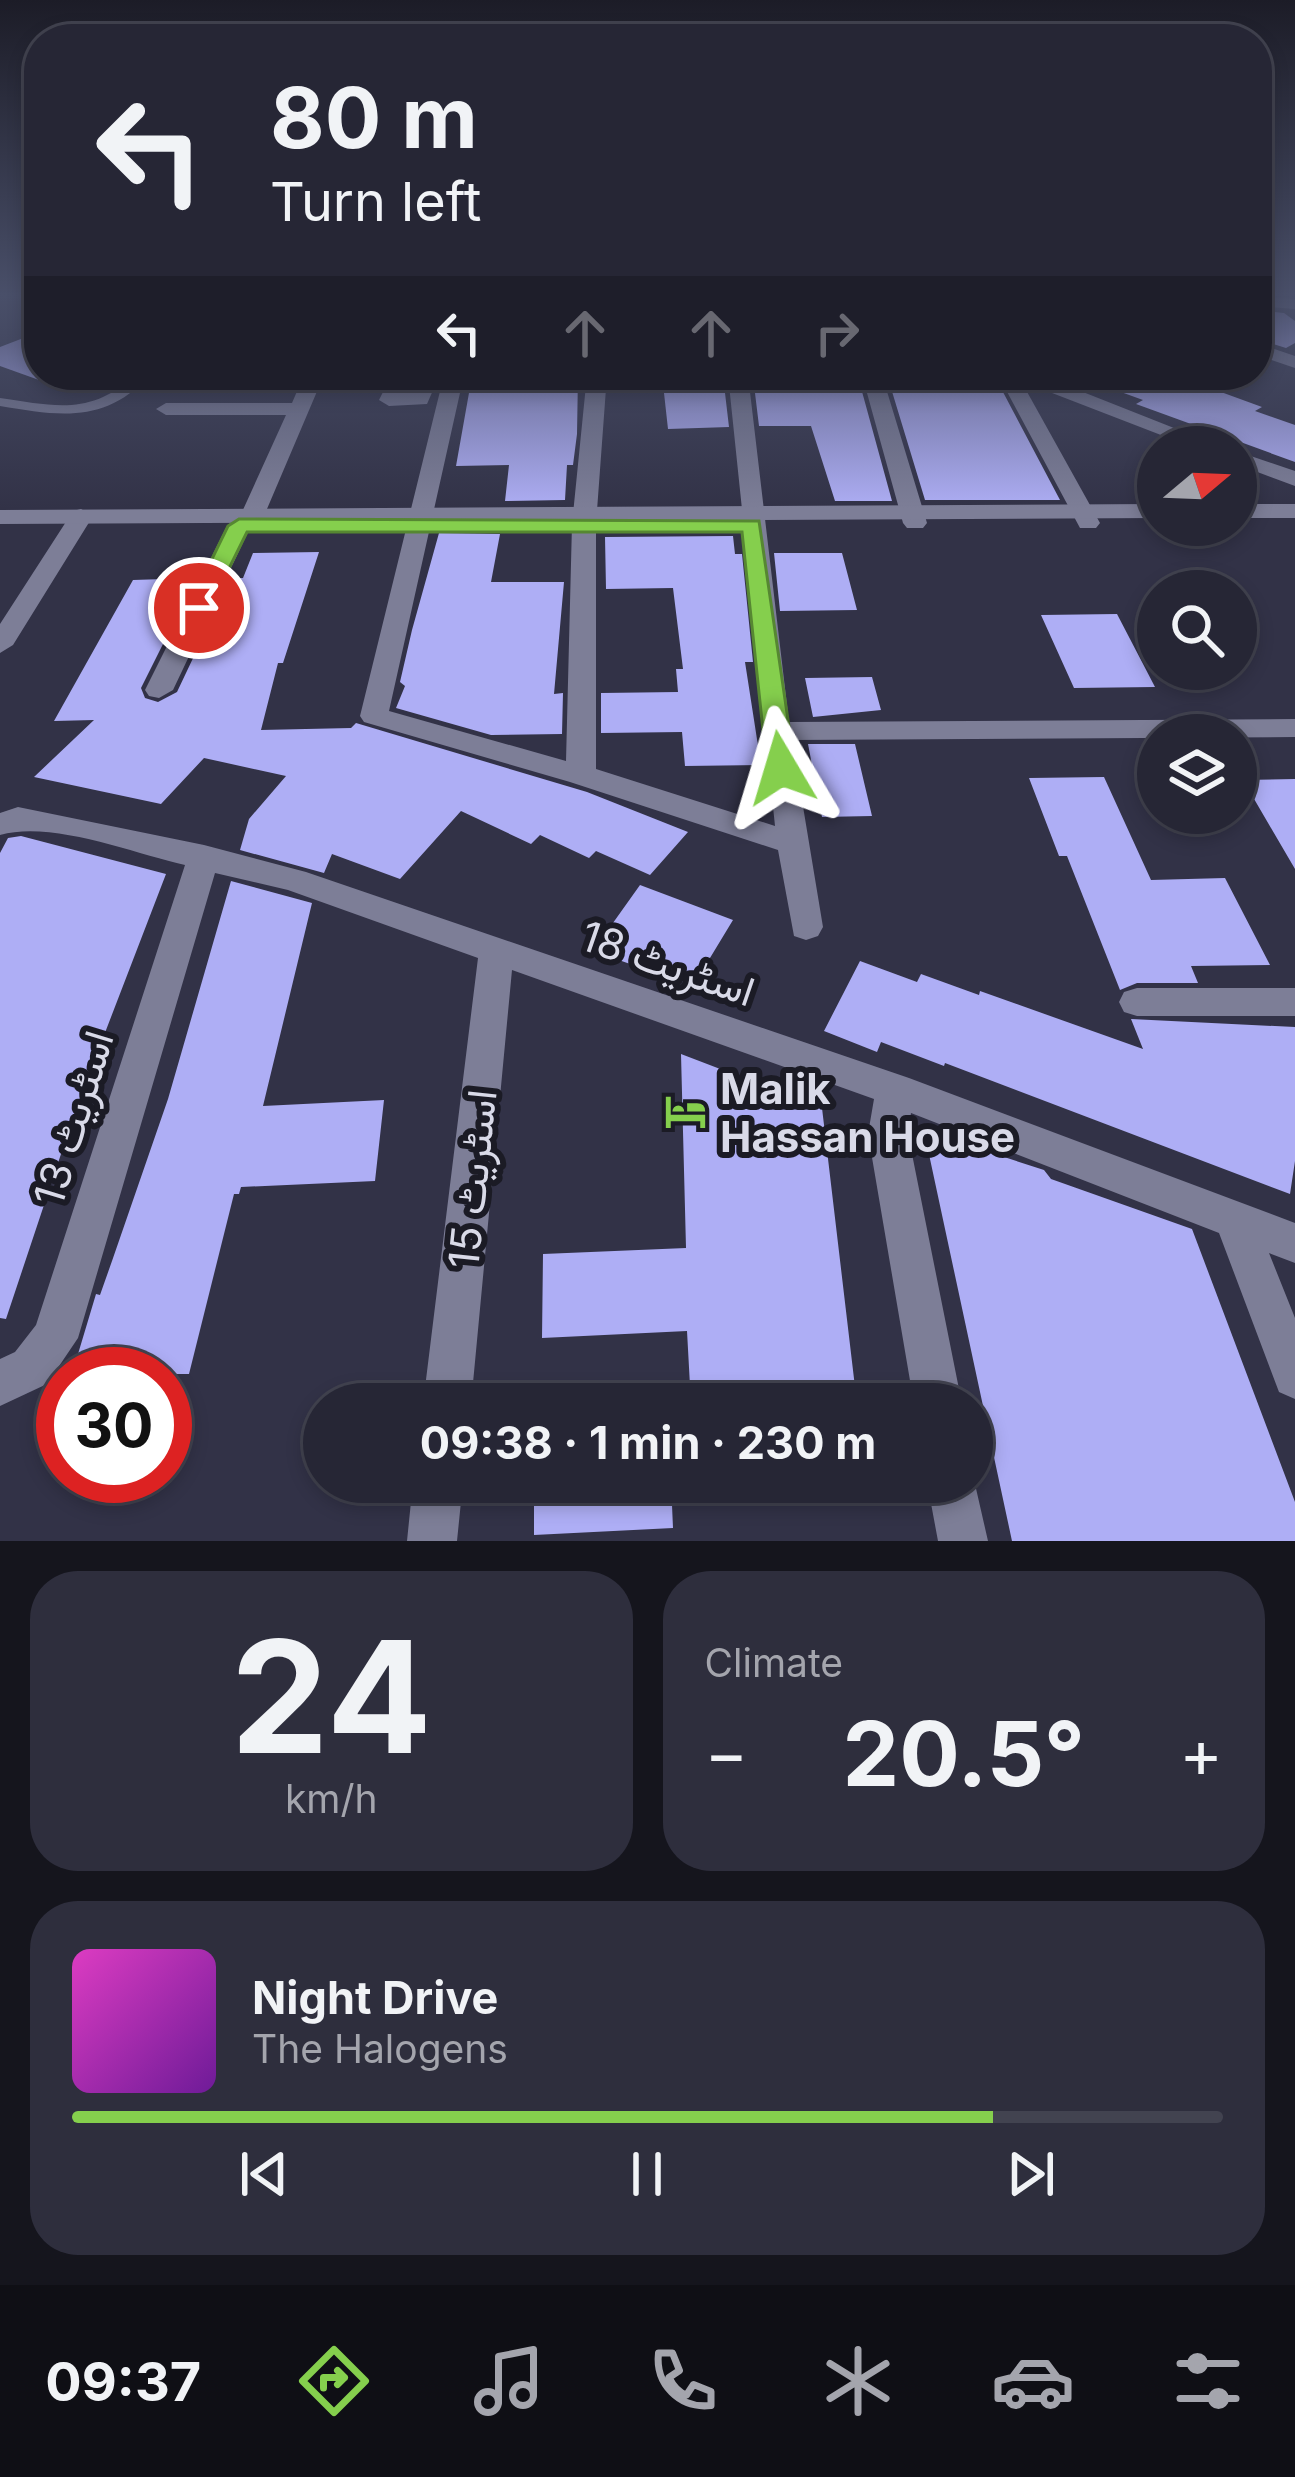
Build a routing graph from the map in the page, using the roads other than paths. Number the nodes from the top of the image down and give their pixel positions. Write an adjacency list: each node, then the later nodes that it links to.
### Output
1 (129, 390): 9 (lane)
2 (307, 390): 11 (street)
3 (450, 390): 25 (street)
4 (596, 390): 21 (street)
5 (739, 390): 22 (street)
6 (876, 390): 20 (street)
7 (1016, 390): 19 (street)
8 (1061, 390): 12 (street)
9 (0, 402)
10 (166, 409): 11 (street)
11 (298, 409): 24 (street)
12 (1156, 426)
13 (1257, 465): 14 (street)
14 (1295, 479)
15 (1257, 511): 16 (street)
16 (1295, 511)
17 (1137, 513): 19 (street)
18 (0, 517): 23 (street)
19 (1086, 517): 20 (street); 26 (street)
20 (914, 518): 22 (street)
21 (584, 519): 22 (street); 25 (street); 34 (street)
22 (751, 519): 33 (street)
23 (78, 521): 24 (street); 29 (street); 30 (street)
24 (245, 521): 25 (street); 31 (street)
25 (417, 521): 34 (street)
26 (1137, 521)
27 (1257, 523): 28 (street)
28 (1295, 524)
29 (0, 526)
30 (0, 645)
31 (159, 690)
32 (1295, 728): 33 (street)
33 (776, 731): 36 (street)
34 (581, 775): 36 (street)
35 (0, 824): 37 (street, اسٹریٹ 18)
36 (791, 843): 38 (street)
37 (204, 856): 39 (street, اسٹریٹ 18); 46 (street, اسٹریٹ 13)
38 (806, 927)
39 (496, 953): 42 (street, اسٹریٹ 18); 47 (street, اسٹریٹ 15)
40 (1137, 1002): 41 (street)
41 (1295, 1002)
42 (895, 1090): 43 (street, اسٹریٹ 18); 48 (street)
43 (1236, 1222): 44 (street, اسٹریٹ 18); 45 (street)
44 (1295, 1243)
45 (1295, 1376)
46 (0, 1383)
47 (449, 1383)
48 (934, 1383)
49 (436, 1503): 51 (street)
50 (956, 1503): 52 (street)
51 (432, 1541)
52 (963, 1541)

